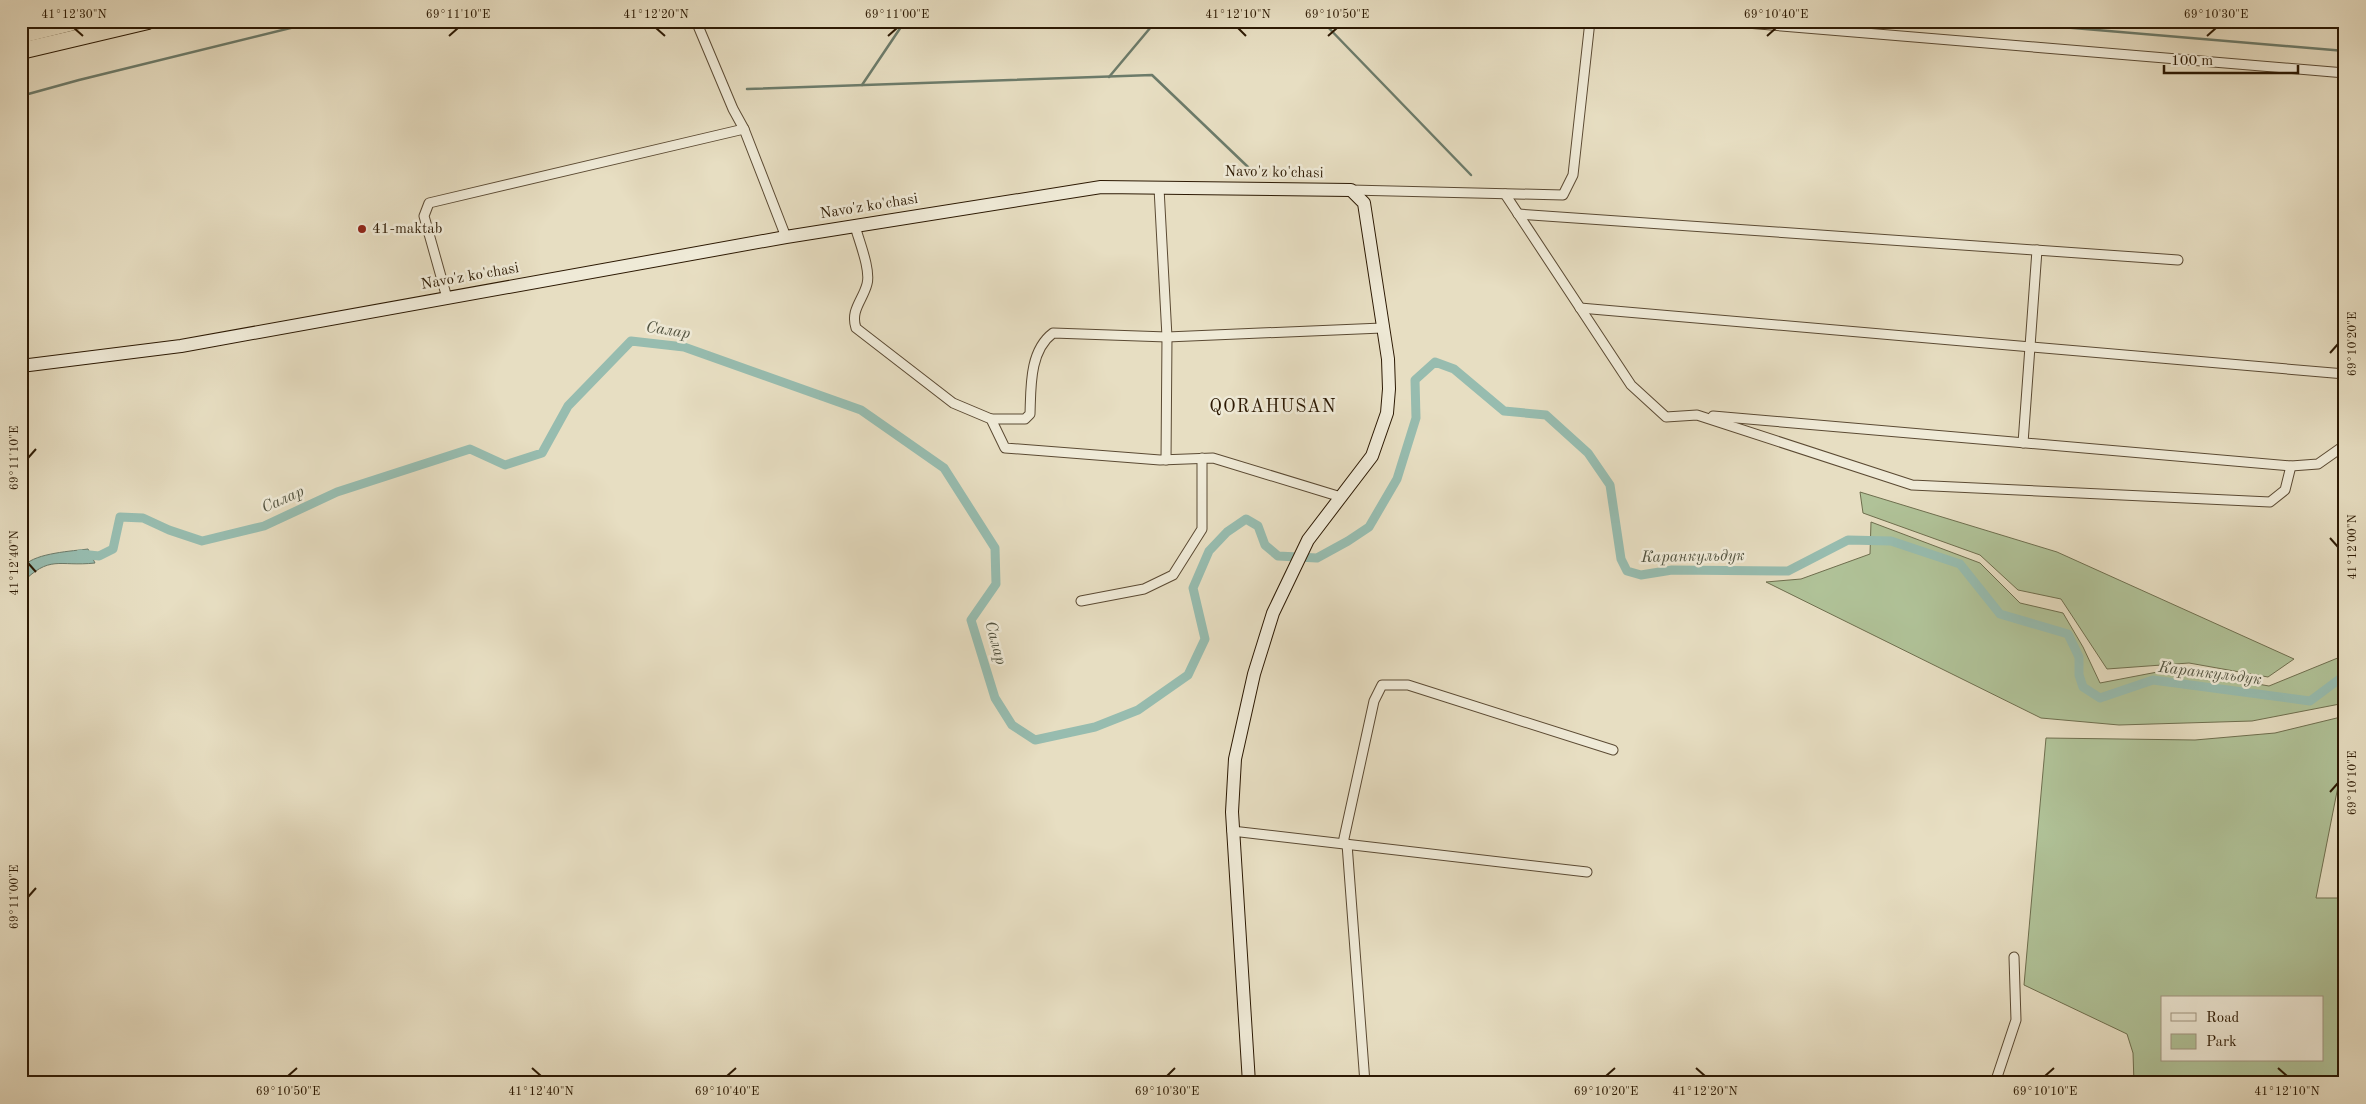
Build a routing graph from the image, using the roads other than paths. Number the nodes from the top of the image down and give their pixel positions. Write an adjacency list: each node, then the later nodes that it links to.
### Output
1 (78, 21): 6 (highway)
2 (148, 21): 7 (highway)
3 (696, 21): 9 (street)
4 (1590, 21): 13 (street)
5 (1722, 21): 8 (street)
6 (21, 35)
7 (21, 51)
8 (2345, 72)
9 (744, 128): 17 (street); 20 (street)
10 (1159, 188): 11 (street, Navo'z ko'chasi); 16 (street, Navo'z ko'chasi); 23 (street)
11 (1351, 190): 12 (street); 14 (street)
12 (1377, 190): 13 (street); 14 (street)
13 (1505, 194): 15 (street)
14 (1364, 203): 22 (street)
15 (1518, 214): 18 (street); 21 (street)
16 (855, 226): 17 (street, Navo'z ko'chasi); 28 (street)
17 (786, 237): 20 (street, Navo'z ko'chasi)
18 (2037, 250): 19 (street); 24 (street)
19 (2178, 260)
20 (447, 298): 25 (street, Navo'z ko'chasi)
21 (1580, 308): 24 (street); 27 (street)
22 (1382, 328): 23 (street); 34 (street)
23 (1167, 337): 28 (street); 32 (street)
24 (2031, 347): 26 (street); 29 (street)
25 (21, 366)
26 (2345, 374)
27 (1697, 415): 29 (street); 33 (street)
28 (992, 419): 32 (street)
29 (2023, 443): 33 (street)
30 (2345, 445): 33 (street)
31 (1202, 458): 32 (street); 34 (street); 35 (street)
32 (1166, 460)
33 (2291, 466)
34 (1341, 497): 37 (street)
35 (1081, 601)
36 (1613, 750): 38 (street)
37 (1232, 831): 38 (street); 41 (street)
38 (1345, 843): 39 (street); 42 (street)
39 (1587, 872)
40 (2014, 957): 43 (street)
41 (1249, 1083)
42 (1365, 1083)
43 (1995, 1083)

